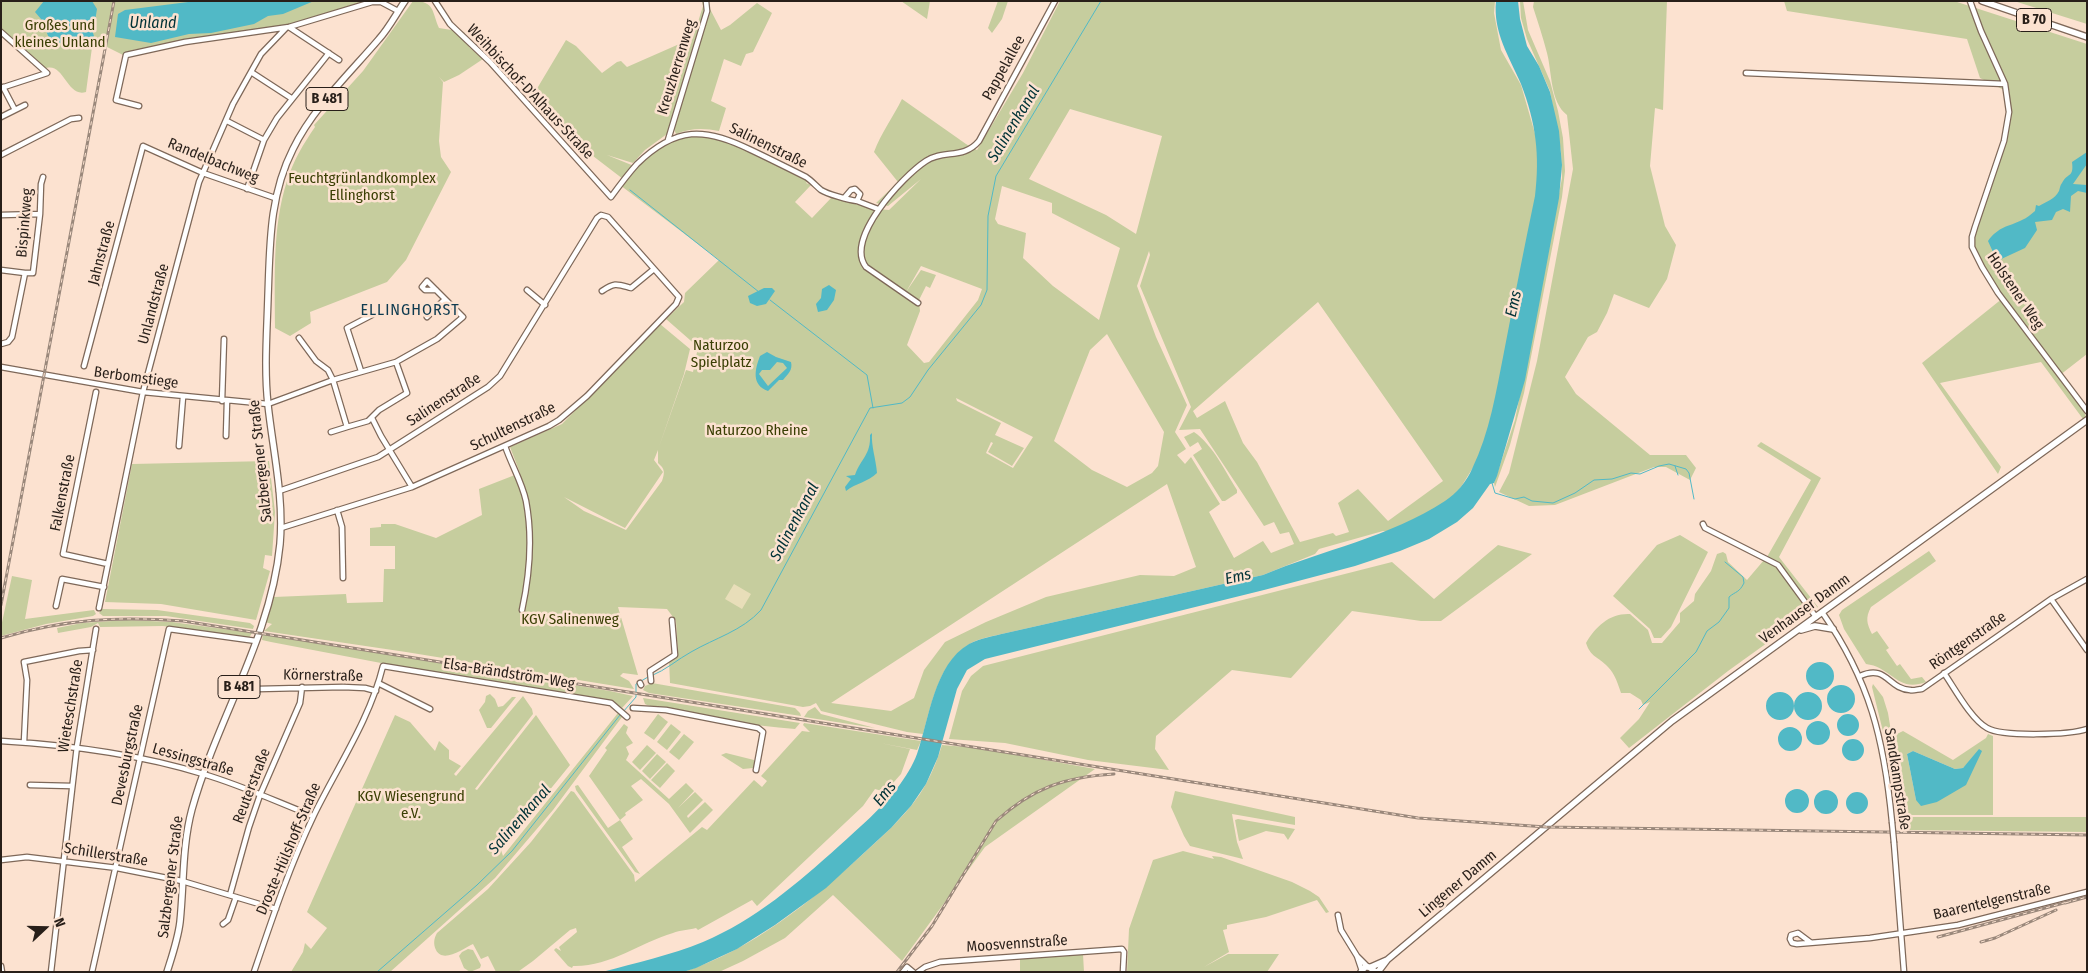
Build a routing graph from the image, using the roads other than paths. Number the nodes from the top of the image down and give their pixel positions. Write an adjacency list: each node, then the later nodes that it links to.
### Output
1 (405, 1): 7 (main road, Salzbergener Straße / B 481)
2 (435, 1): 31 (street, Weihbischof-D'Alhaus-Straße)
3 (706, 1): 25 (street, Kreuzherrenweg)
4 (1055, 1): 35 (street, Pappelallee)
5 (1970, 1): 15 (street, Holstener Weg)
6 (1982, 1): 10 (main road, B 70)
7 (398, 11): 8 (street); 33 (main road, Salzbergener Straße / B 481)
8 (288, 27): 11 (street); 13 (street, Unlandstraße); 19 (street)
9 (1, 32): 16 (street)
10 (2087, 37)
11 (329, 53): 12 (street); 17 (street)
12 (339, 60)
13 (251, 72): 17 (street); 23 (street, Unlandstraße)
14 (1746, 73): 15 (street)
15 (2005, 84): 63 (street, Holstener Weg)
16 (2, 88): 20 (street)
17 (291, 98): 24 (street)
18 (25, 105): 20 (street)
19 (139, 106)
20 (15, 110): 21 (street)
21 (1, 117)
22 (78, 118): 27 (street)
23 (227, 121): 24 (street); 28 (street, Unlandstraße)
24 (264, 140): 30 (street)
25 (668, 140): 31 (street, Salinenstraße); 32 (street, Salinenstraße)
26 (143, 146): 28 (street, Randelbachweg); 54 (street, Jahnstraße)
27 (1, 156)
28 (203, 173): 30 (street, Randelbachweg); 59 (street, Unlandstraße)
29 (43, 177): 36 (street, Bispinkweg)
30 (247, 188): 33 (street, Randelbachweg)
31 (611, 197)
32 (845, 197): 34 (street, Salinenstraße); 34 (street, Salinenstraße)
33 (275, 198): 62 (main road, Salzbergener Straße / B 481)
34 (857, 201): 35 (street, Salinenstraße)
35 (878, 209): 46 (street)
36 (40, 214): 38 (street); 41 (street, Bispinkweg)
37 (602, 214): 39 (street, Schultenstraße); 47 (street, Salinenstraße)
38 (1, 215)
39 (654, 269): 44 (street); 70 (street, Schultenstraße)
40 (1, 270): 41 (street)
41 (25, 273): 52 (street, Bispinkweg)
42 (436, 290): 45 (street)
43 (527, 290): 47 (street)
44 (602, 291)
45 (445, 300): 49 (street); 53 (street)
46 (918, 303)
47 (545, 305): 71 (street, Salinenstraße)
48 (372, 314): 56 (street)
49 (427, 317)
50 (299, 338): 57 (street)
51 (224, 339): 61 (street)
52 (1, 344)
53 (396, 362): 56 (street); 64 (street)
54 (84, 366)
55 (1, 367): 59 (street, Berbomstiege)
56 (361, 371): 57 (street)
57 (333, 380): 62 (street); 66 (street)
58 (96, 392): 77 (street, Falkenstraße)
59 (143, 392): 60 (street, Berbomstiege); 77 (street, Unlandstraße)
60 (183, 397): 61 (street, Berbomstiege); 69 (street)
61 (224, 401): 62 (street, Berbomstiege); 68 (street)
62 (268, 404): 73 (main road, Salzbergener Straße / B 481)
63 (2087, 411)
64 (372, 418): 66 (street); 71 (street)
65 (2087, 420): 85 (main road, Venhauser Damm)
66 (347, 427): 67 (street)
67 (331, 432)
68 (226, 436)
69 (179, 446)
70 (504, 446): 72 (street, Schultenstraße); 84 (street)
71 (391, 450): 72 (street); 73 (street, Salinenstraße)
72 (412, 487): 74 (street, Schultenstraße)
73 (279, 491): 76 (main road, Salzbergener Straße / B 481)
74 (337, 510): 76 (street, Schultenstraße); 78 (street)
75 (1703, 524): 86 (street)
76 (281, 528): 91 (main road, Salzbergener Straße / B 481)
77 (108, 564): 80 (street, Unlandstraße)
78 (343, 578)
79 (2087, 578): 81 (street, Röntgenstraße)
80 (104, 586): 82 (street); 83 (street, Unlandstraße)
81 (2051, 599): 93 (street); 95 (street, Röntgenstraße)
82 (56, 606)
83 (99, 608)
84 (522, 610)
85 (1822, 612): 86 (main road, Venhauser Damm); 89 (street, Sandkampstraße)
86 (1816, 617): 90 (main road, Venhauser Damm)
87 (672, 620): 97 (street)
88 (96, 629): 92 (street, Wieteschstraße)
89 (1833, 629): 90 (main road); 96 (street, Sandkampstraße)
90 (1786, 638): 116 (main road, Venhauser Damm)
91 (256, 641): 98 (main road, Salzbergener Straße / B 481); 109 (street, Devesburgstraße)
92 (93, 650): 107 (street); 108 (street, Wieteschstraße)
93 (2087, 650)
94 (383, 666): 99 (street, Droste-Hülshoff-Straße); 104 (street, Elsa-Brändström-Weg)
95 (1944, 674): 96 (street, Röntgenstraße); 105 (street)
96 (1860, 676): 127 (street, Sandkampstraße, bridge)
97 (651, 678)
98 (240, 684): 100 (street, Körnerstraße); 111 (main road, Salzbergener Straße / B 481)
99 (378, 684): 101 (street, Droste-Hülshoff-Straße); 103 (street)
100 (302, 687): 101 (street, Körnerstraße); 114 (street, Reuterstraße)
101 (376, 691): 115 (street, Droste-Hülshoff-Straße)
102 (633, 708): 110 (street)
103 (430, 709)
104 (627, 717)
105 (2087, 729)
106 (1, 741): 107 (street, Lessingstraße)
107 (24, 742): 108 (street, Lessingstraße)
108 (77, 746): 109 (street, Lessingstraße); 113 (street, Wieteschstraße)
109 (139, 758): 111 (street, Lessingstraße); 119 (street, Devesburgstraße)
110 (756, 770)
111 (204, 774): 114 (street, Lessingstraße); 120 (main road, Salzbergener Straße / B 481)
112 (30, 785): 113 (street)
113 (72, 786): 118 (street, Wieteschstraße)
114 (260, 795): 115 (street, Lessingstraße); 122 (street, Reuterstraße)
115 (313, 816): 124 (street, Droste-Hülshoff-Straße)
116 (1546, 827): 132 (main road, Lingener Damm)
117 (1, 860): 118 (street, Schillerstraße)
118 (63, 861): 119 (street, Schillerstraße); 135 (street, Wieteschstraße)
119 (117, 868): 120 (street, Schillerstraße); 136 (street, Devesburgstraße)
120 (182, 881): 122 (street, Schillerstraße); 137 (main road, Salzbergener Straße / B 481)
121 (2087, 892): 127 (street, Baarentelgenstraße)
122 (230, 895): 123 (street, Schillerstraße)
123 (236, 897): 124 (street, Schillerstraße); 126 (street)
124 (276, 909): 138 (street, Droste-Hülshoff-Straße)
125 (1338, 915): 129 (street)
126 (223, 924)
127 (1901, 933): 128 (street); 142 (street, Sandkampstraße)
128 (1810, 942)
129 (1357, 956): 132 (street); 133 (street)
130 (1, 966): 134 (street)
131 (905, 969): 139 (street)
132 (1373, 969): 133 (main road, Lingener Damm)
133 (1362, 971)
134 (2, 972)
135 (51, 972)
136 (92, 972)
137 (167, 972)
138 (254, 972)
139 (914, 972)
140 (918, 972): 141 (street, Moosvennstraße)
141 (1123, 972)
142 (1904, 972)

